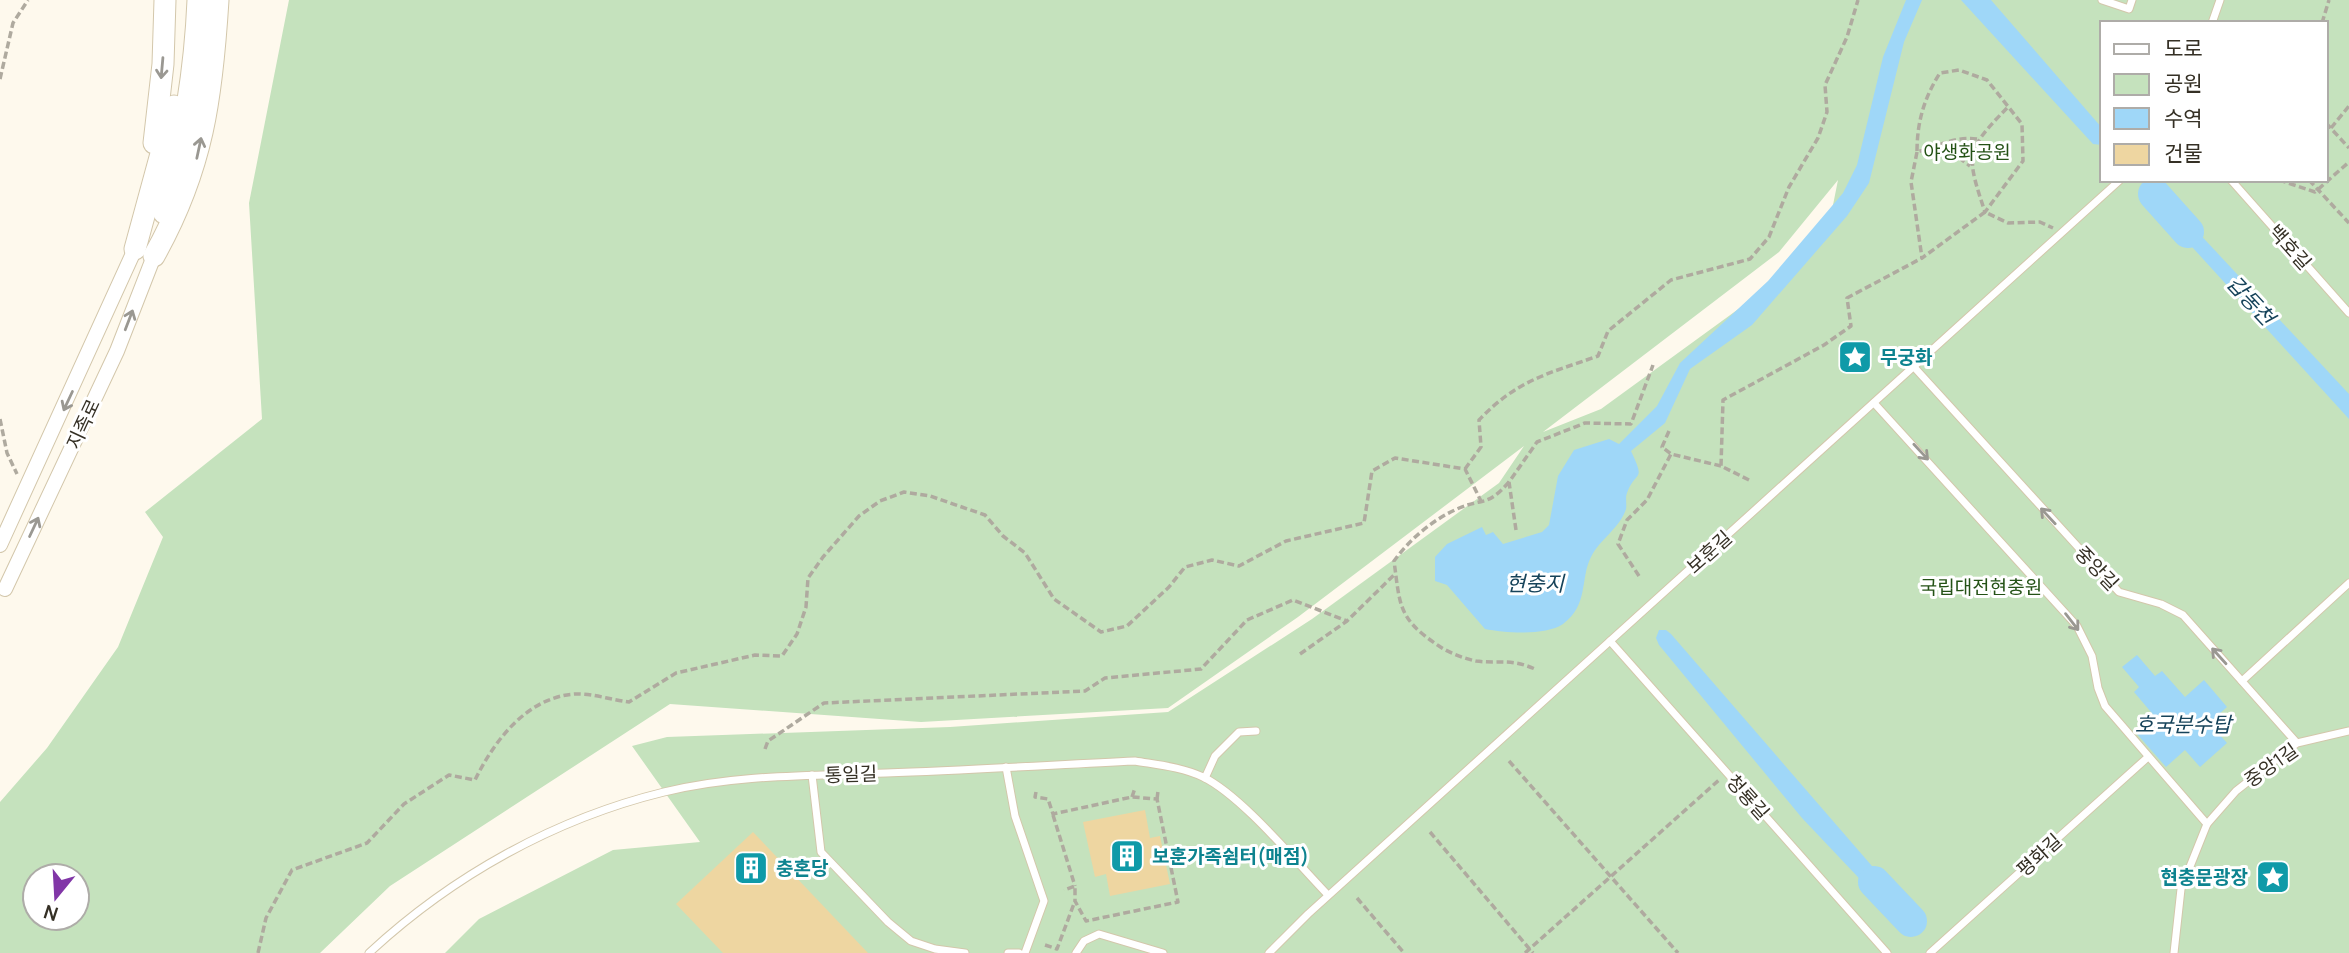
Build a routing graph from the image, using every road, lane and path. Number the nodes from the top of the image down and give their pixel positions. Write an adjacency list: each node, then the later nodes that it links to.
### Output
1 (28, 0): 13 (path)
2 (166, 0): 33 (main road, one-way to 33)
3 (184, 0): 33 (main road)
4 (198, 0): 33 (main road)
5 (218, 0): 33 (main road, one-way to 5)
6 (1858, 0): 43 (path)
7 (2102, 0): 8 (lane)
8 (2132, 0)
9 (2220, 0): 11 (lane)
10 (2329, 0): 12 (path)
11 (2213, 21)
12 (2323, 21)
13 (0, 79)
14 (2348, 104): 16 (path)
15 (2007, 108): 17 (path); 20 (path); 30 (path)
16 (2330, 128): 19 (path)
17 (1977, 139): 18 (path); 22 (path)
18 (1942, 145): 20 (path); 22 (path)
19 (2349, 148)
20 (1917, 152): 34 (path)
21 (2349, 162): 23 (path)
22 (1970, 166): 30 (path)
23 (2328, 180)
24 (2118, 182): 32 (lane, 보훈길)
25 (2233, 182): 35 (lane, 백호길)
26 (2285, 182): 29 (path)
27 (2311, 182): 29 (path)
28 (2326, 182): 29 (path)
29 (2318, 189): 31 (path)
30 (1985, 212): 32 (path); 34 (path)
31 (2349, 223)
32 (2063, 232): 37 (lane, 보훈길)
33 (144, 252): 46 (street, 지족로, one-way to 46); 53 (street, 지족로, one-way to 33)
34 (1922, 258): 42 (path)
35 (2349, 313)
36 (1653, 366): 45 (path)
37 (1914, 367): 38 (lane, 보훈길); 58 (lane, 중앙길, one-way to 37)
38 (1874, 403): 55 (lane, 보훈길); 63 (lane, one-way to 63)
39 (0, 419): 46 (path)
40 (1669, 431): 41 (path)
41 (1671, 454): 42 (path); 51 (path)
42 (1721, 466): 44 (path)
43 (1465, 469): 47 (path); 85 (path)
44 (1749, 480)
45 (1509, 482): 47 (path); 48 (path)
46 (26, 492): 49 (street, 지족로)
47 (1482, 503): 50 (path)
48 (1516, 530)
49 (0, 545)
50 (1395, 574): 54 (path); 57 (path)
51 (1639, 576)
52 (2349, 583): 58 (lane)
53 (5, 589)
54 (1347, 621): 56 (path); 62 (path)
55 (1610, 641): 66 (lane, 청룡길); 80 (lane, 보훈길)
56 (1300, 654)
57 (1535, 669)
58 (2242, 681): 61 (lane, 중앙길)
59 (1256, 731): 68 (lane)
60 (2349, 731): 61 (lane, 중앙1길)
61 (2297, 743): 75 (lane, 중앙1길)
62 (765, 750)
63 (2148, 757): 75 (lane); 98 (lane, 평화길)
64 (1509, 761): 77 (path)
65 (1006, 767): 67 (lane, 통일길); 68 (lane, 통일길); 90 (lane)
66 (1727, 773): 77 (path); 97 (lane, 청룡길)
67 (812, 775): 86 (lane, 통일길); 87 (lane)
68 (1205, 778): 80 (lane, 통일길)
69 (1135, 788): 72 (path)
70 (1158, 791): 73 (path)
71 (1036, 792): 74 (path)
72 (1132, 797): 73 (path); 74 (path)
73 (1157, 799): 82 (path)
74 (1053, 814): 78 (path)
75 (2207, 824): 99 (lane, 중앙1길)
76 (1430, 832): 84 (path)
77 (1611, 876): 84 (path); 96 (path)
78 (1075, 886): 79 (path); 82 (path)
79 (1064, 890)
80 (1328, 895): 93 (lane, 보훈길)
81 (1357, 898): 94 (path)
82 (1075, 901): 83 (path)
83 (1045, 946)
84 (1532, 951): 95 (path)
85 (258, 953)
86 (369, 953)
87 (965, 953)
88 (1008, 953): 89 (lane)
89 (1019, 953)
90 (1026, 953)
91 (1076, 953): 92 (lane)
92 (1163, 953)
93 (1269, 953)
94 (1404, 953)
95 (1525, 953)
96 (1678, 953)
97 (1886, 953)
98 (1930, 953)
99 (2174, 953)

